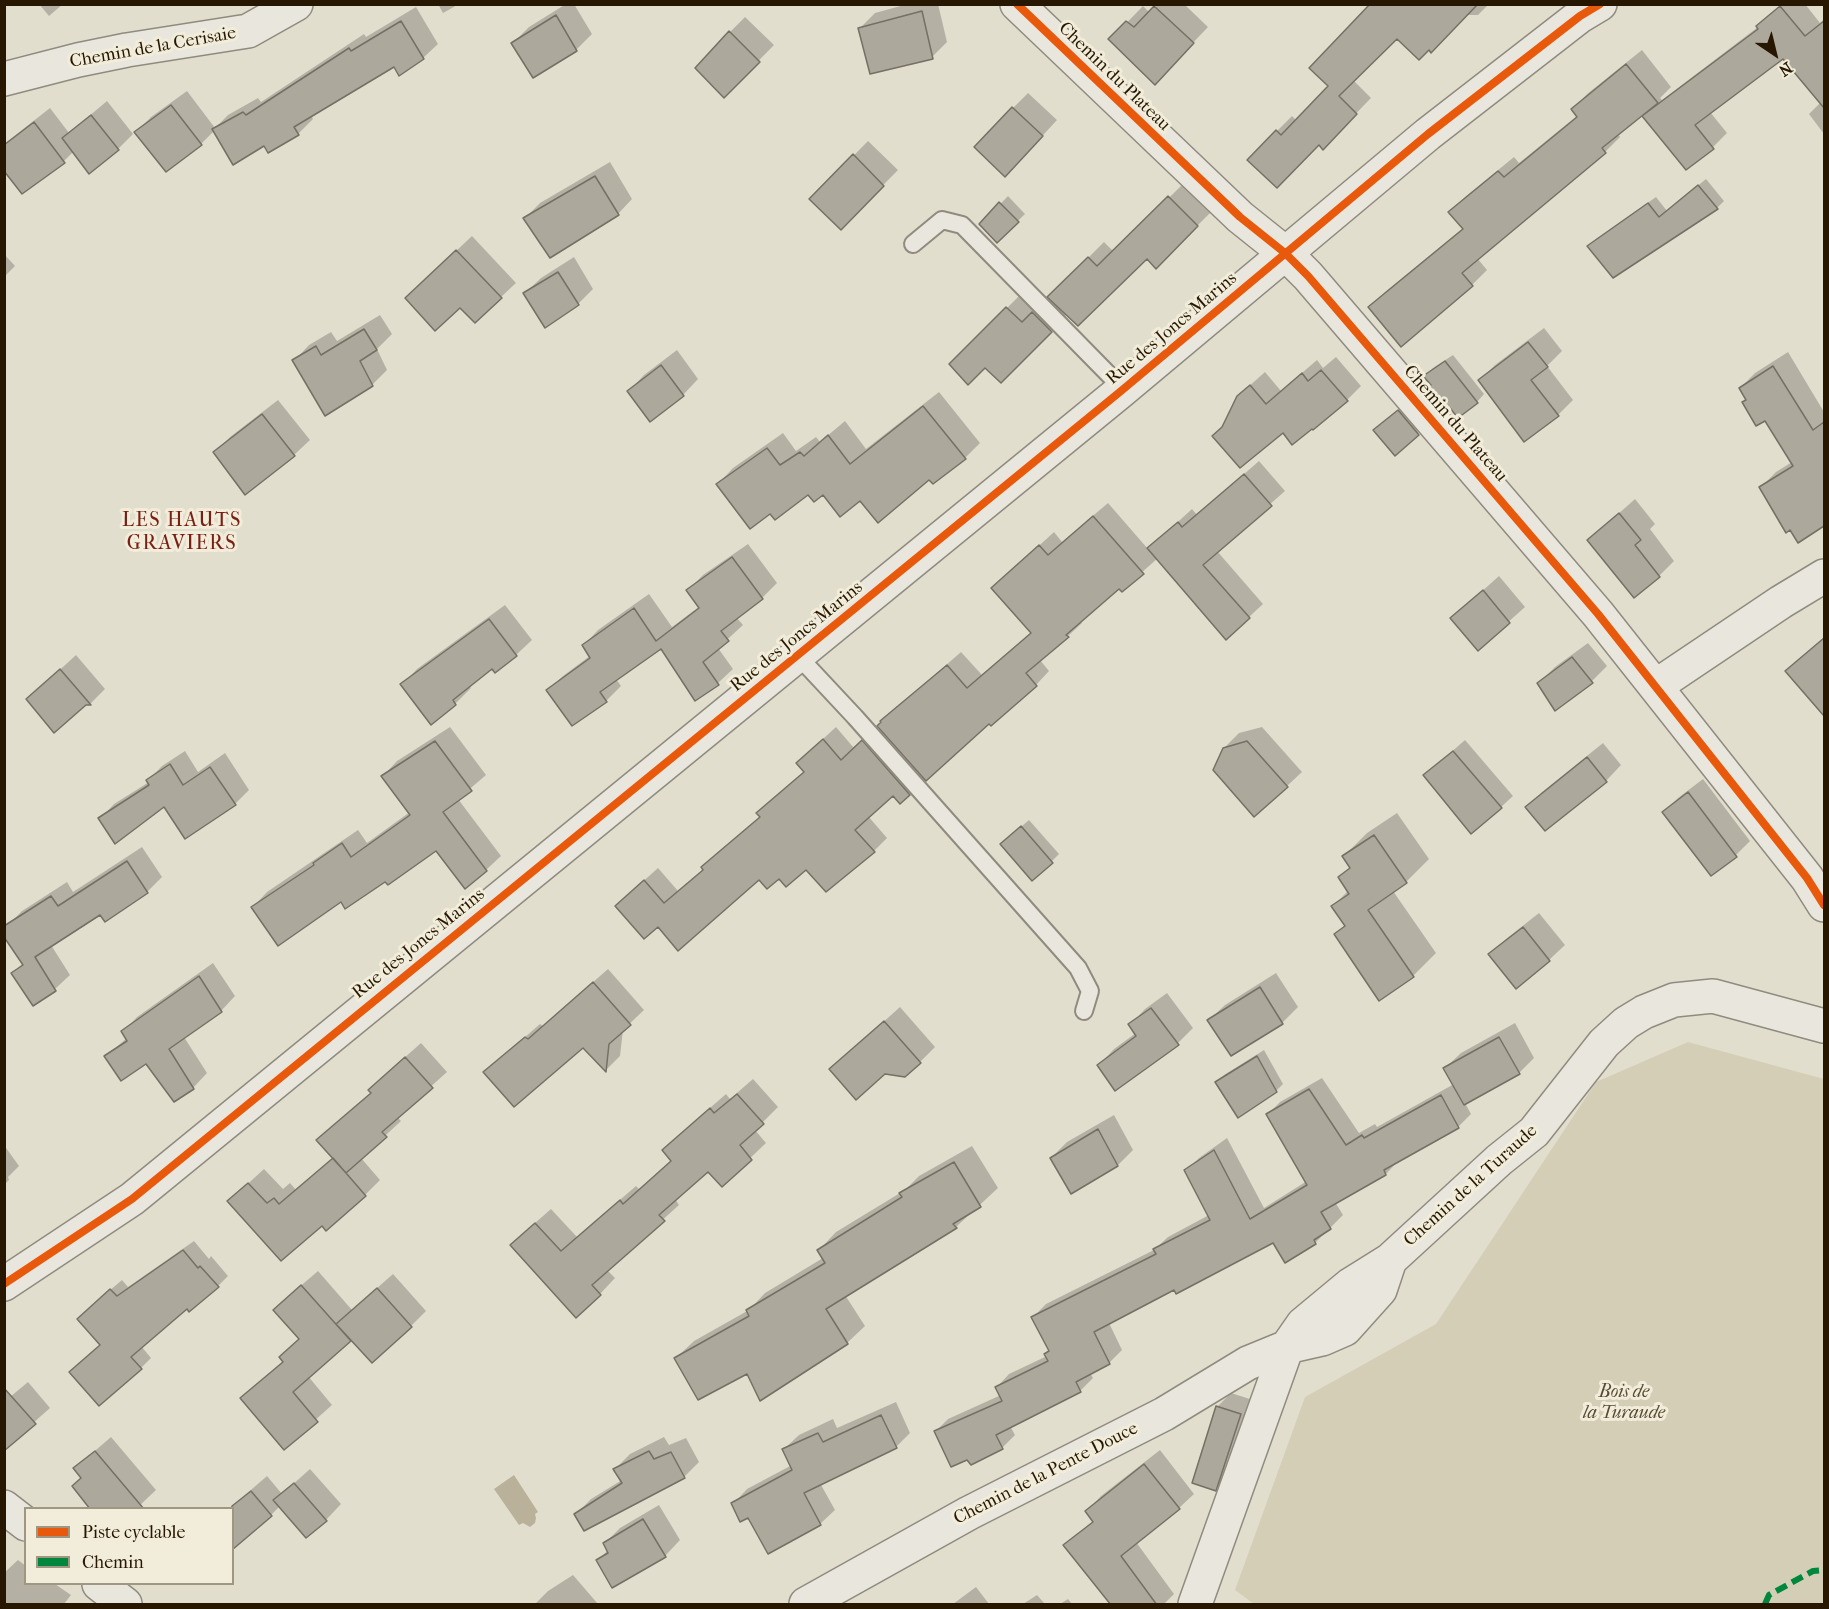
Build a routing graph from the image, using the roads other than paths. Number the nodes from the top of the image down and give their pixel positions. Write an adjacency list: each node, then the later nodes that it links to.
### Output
1 (296, 4): 4 (street, Chemin de la Cerisaie)
2 (1017, 4): 6 (street, Chemin du Plateau)
3 (1583, 8): 6 (street, Rue des Joncs Marins)
4 (4, 79)
5 (914, 244): 7 (lane)
6 (1285, 253): 7 (street, Rue des Joncs Marins); 10 (street, Chemin du Plateau)
7 (1123, 389): 9 (street, Rue des Joncs Marins)
8 (1824, 576): 10 (street)
9 (798, 656): 12 (lane); 14 (street, Rue des Joncs Marins)
10 (1656, 686): 11 (street, Chemin du Plateau)
11 (1824, 905)
12 (1084, 1011)
13 (1824, 1026): 15 (street, Chemin de la Turaude)
14 (4, 1284)
15 (1287, 1347): 20 (street, Chemin de la Pente Douce); 21 (street, Chemin de la Turaude)
16 (4, 1508): 17 (street)
17 (24, 1523)
18 (100, 1585): 19 (street)
19 (125, 1605)
20 (806, 1605)
21 (1195, 1605)

